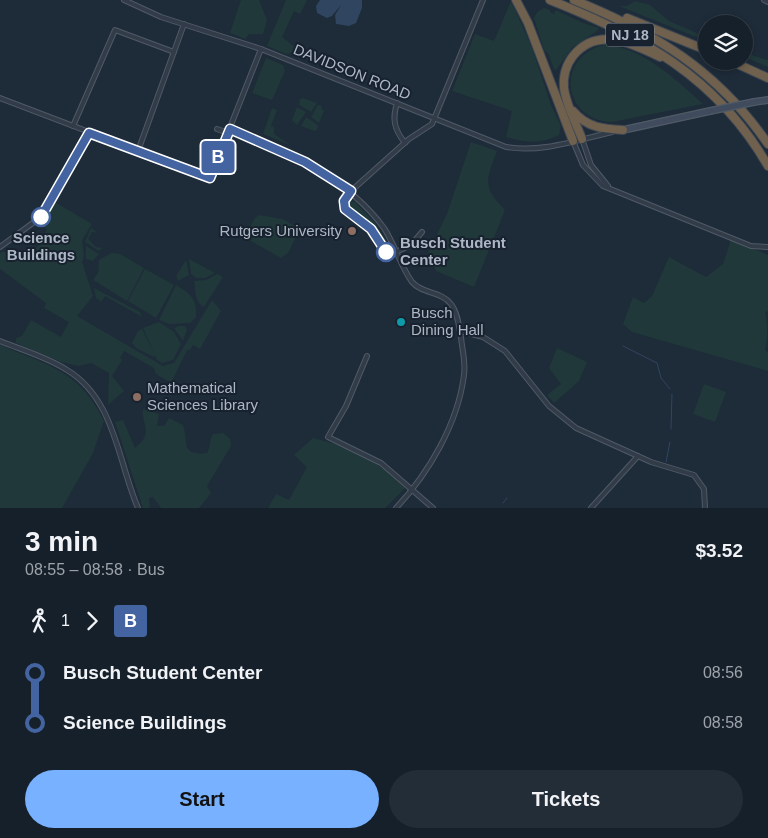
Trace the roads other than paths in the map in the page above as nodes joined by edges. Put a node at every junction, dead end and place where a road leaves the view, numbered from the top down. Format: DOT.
graph roads {
  1 [pos="124,0"];
  2 [pos="483,0"];
  3 [pos="516,0"];
  4 [pos="550,0"];
  5 [pos="574,0"];
  6 [pos="580,0"];
  7 [pos="764,0"];
  8 [pos="768,2"];
  9 [pos="184,24"];
  10 [pos="698,47"];
  11 [pos="261,49"];
  12 [pos="174,52"];
  13 [pos="751,70"];
  14 [pos="768,78"];
  15 [pos="701,84"];
  16 [pos="0,98"];
  17 [pos="767,99"];
  18 [pos="397,103"];
  19 [pos="569,106"];
  20 [pos="434,118"];
  21 [pos="72,126"];
  22 [pos="218,130"];
  23 [pos="623,130"];
  24 [pos="229,131"];
  25 [pos="582,139"];
  26 [pos="573,141"];
  27 [pos="406,143"];
  28 [pos="768,144"];
  29 [pos="138,150"];
  30 [pos="768,166"];
  31 [pos="610,188"];
  32 [pos="351,191"];
  33 [pos="41,217"];
  34 [pos="422,232"];
  35 [pos="0,247"];
  36 [pos="768,247"];
  37 [pos="398,251"];
  38 [pos="460,331"];
  39 [pos="0,341"];
  40 [pos="367,356"];
  41 [pos="638,456"];
  42 [pos="414,489"];
  43 [pos="138,508"];
  44 [pos="396,508"];
  45 [pos="433,508"];
  46 [pos="591,508"];
  47 [pos="705,508"];
  1 -- 9 [label="street, DAVIDSON ROAD"];
  2 -- 20 [label="street"];
  3 -- 26 [label="highway"];
  4 -- 15 [label="highway, NJ 18"];
  5 -- 28 [label="highway, NJ 18"];
  6 -- 10 [label="highway"];
  7 -- 8 [label="street"];
  9 -- 11 [label="street, DAVIDSON ROAD"];
  9 -- 12 [label="street"];
  11 -- 18 [label="street, DAVIDSON ROAD"];
  11 -- 24 [label="street"];
  12 -- 21 [label="street"];
  12 -- 29 [label="street"];
  13 -- 14 [label="highway"];
  15 -- 19 [label="highway"];
  15 -- 30 [label="highway, NJ 18"];
  16 -- 21 [label="street"];
  17 -- 23 [label="main road, DAVIDSON ROAD, bridge"];
  18 -- 20 [label="street, DAVIDSON ROAD"];
  18 -- 27 [label="street"];
  19 -- 23 [label="highway"];
  19 -- 25 [label="highway"];
  20 -- 26 [label="street, DAVIDSON ROAD"];
  20 -- 27 [label="street"];
  21 -- 29 [label="street"];
  22 -- 24 [label="street"];
  23 -- 25 [label="street, DAVIDSON ROAD"];
  24 -- 29 [label="street"];
  24 -- 32 [label="street"];
  25 -- 26 [label="street, DAVIDSON ROAD"];
  25 -- 31 [label="street"];
  26 -- 31 [label="street"];
  27 -- 32 [label="street"];
  31 -- 36 [label="street"];
  32 -- 37 [label="street"];
  33 -- 35 [label="street"];
  34 -- 37 [label="street"];
  37 -- 38 [label="street"];
  38 -- 41 [label="street"];
  38 -- 42 [label="street"];
  39 -- 43 [label="street"];
  40 -- 42 [label="street"];
  41 -- 46 [label="street"];
  41 -- 47 [label="street"];
  42 -- 44 [label="street"];
  42 -- 45 [label="street"];
}
